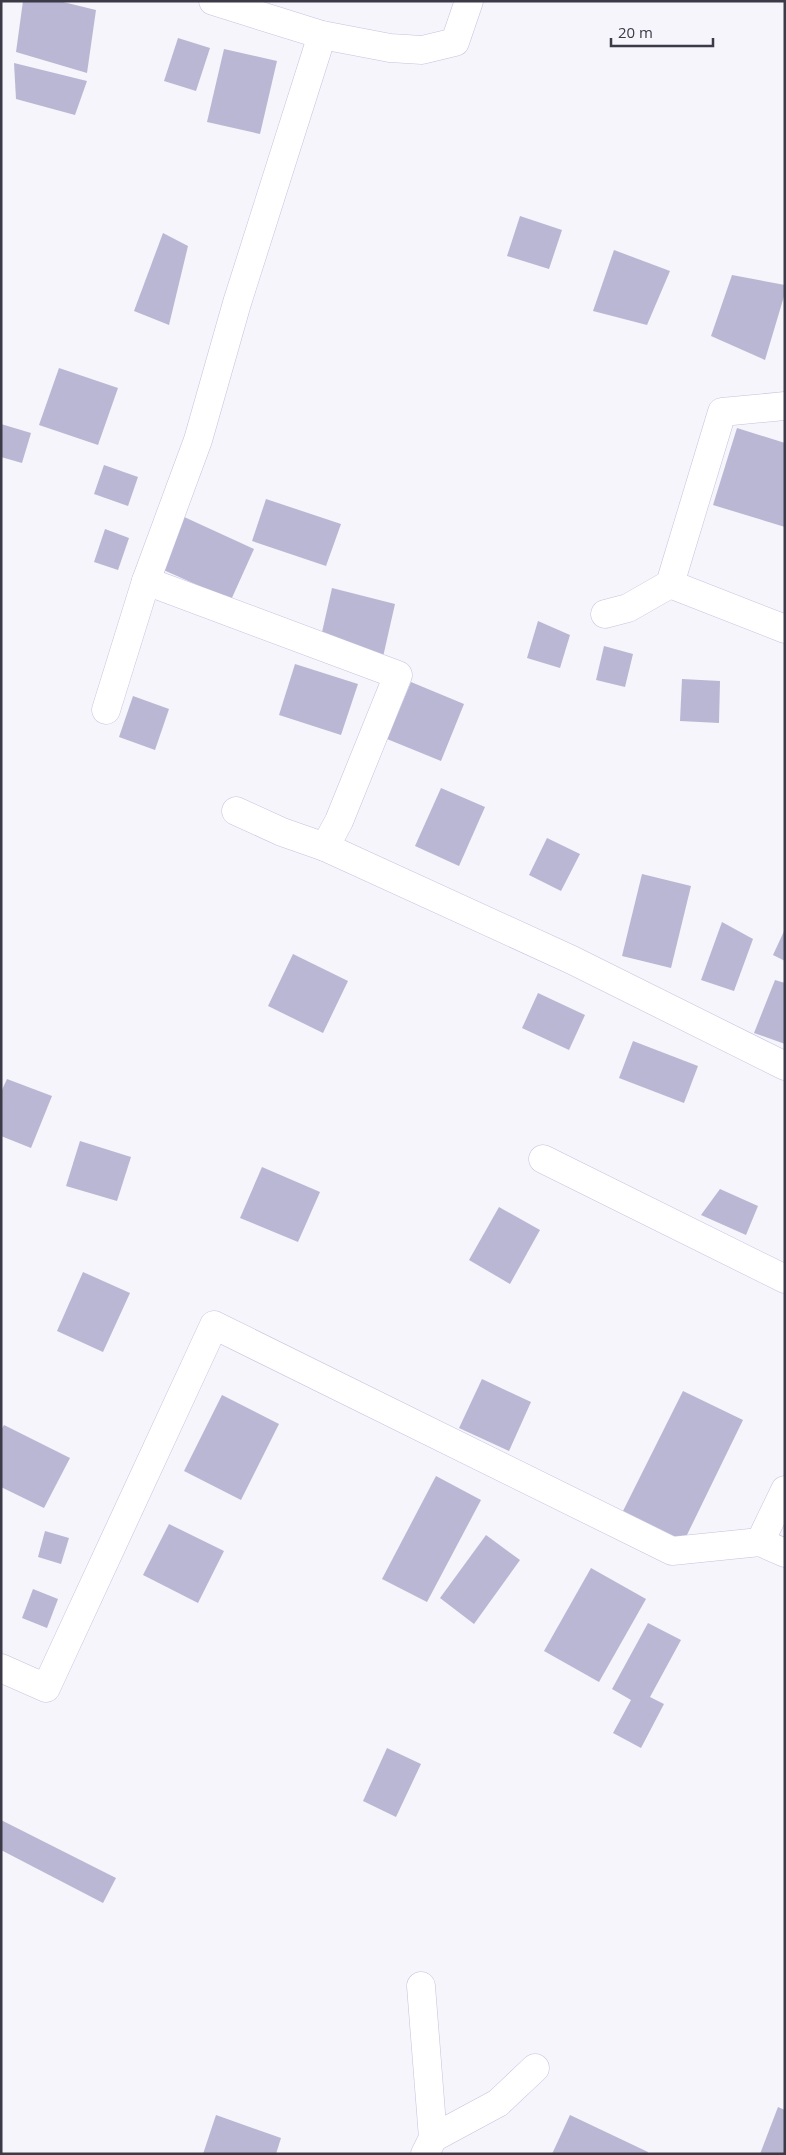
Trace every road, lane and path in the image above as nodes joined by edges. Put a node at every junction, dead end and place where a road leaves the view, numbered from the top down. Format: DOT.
graph roads {
  1 [pos="212,1"];
  2 [pos="469,1"];
  3 [pos="322,35"];
  4 [pos="785,406"];
  5 [pos="146,581"];
  6 [pos="670,584"];
  7 [pos="605,614"];
  8 [pos="785,629"];
  9 [pos="106,710"];
  10 [pos="236,811"];
  11 [pos="325,847"];
  12 [pos="785,1066"];
  13 [pos="543,1159"];
  14 [pos="785,1280"];
  15 [pos="785,1490"];
  16 [pos="760,1542"];
  17 [pos="785,1553"];
  18 [pos="1,1668"];
  19 [pos="421,1986"];
  20 [pos="535,2068"];
  21 [pos="429,2146"];
  1 -- 3 [label="street"];
  2 -- 3 [label="street"];
  3 -- 5 [label="street"];
  4 -- 6 [label="street"];
  5 -- 9 [label="street"];
  5 -- 11 [label="street"];
  6 -- 7 [label="street"];
  6 -- 8 [label="street"];
  10 -- 11 [label="street"];
  11 -- 12 [label="street"];
  13 -- 14 [label="street"];
  15 -- 16 [label="street"];
  16 -- 17 [label="street"];
  16 -- 18 [label="street"];
  19 -- 21 [label="street"];
  20 -- 21 [label="street"];
}
